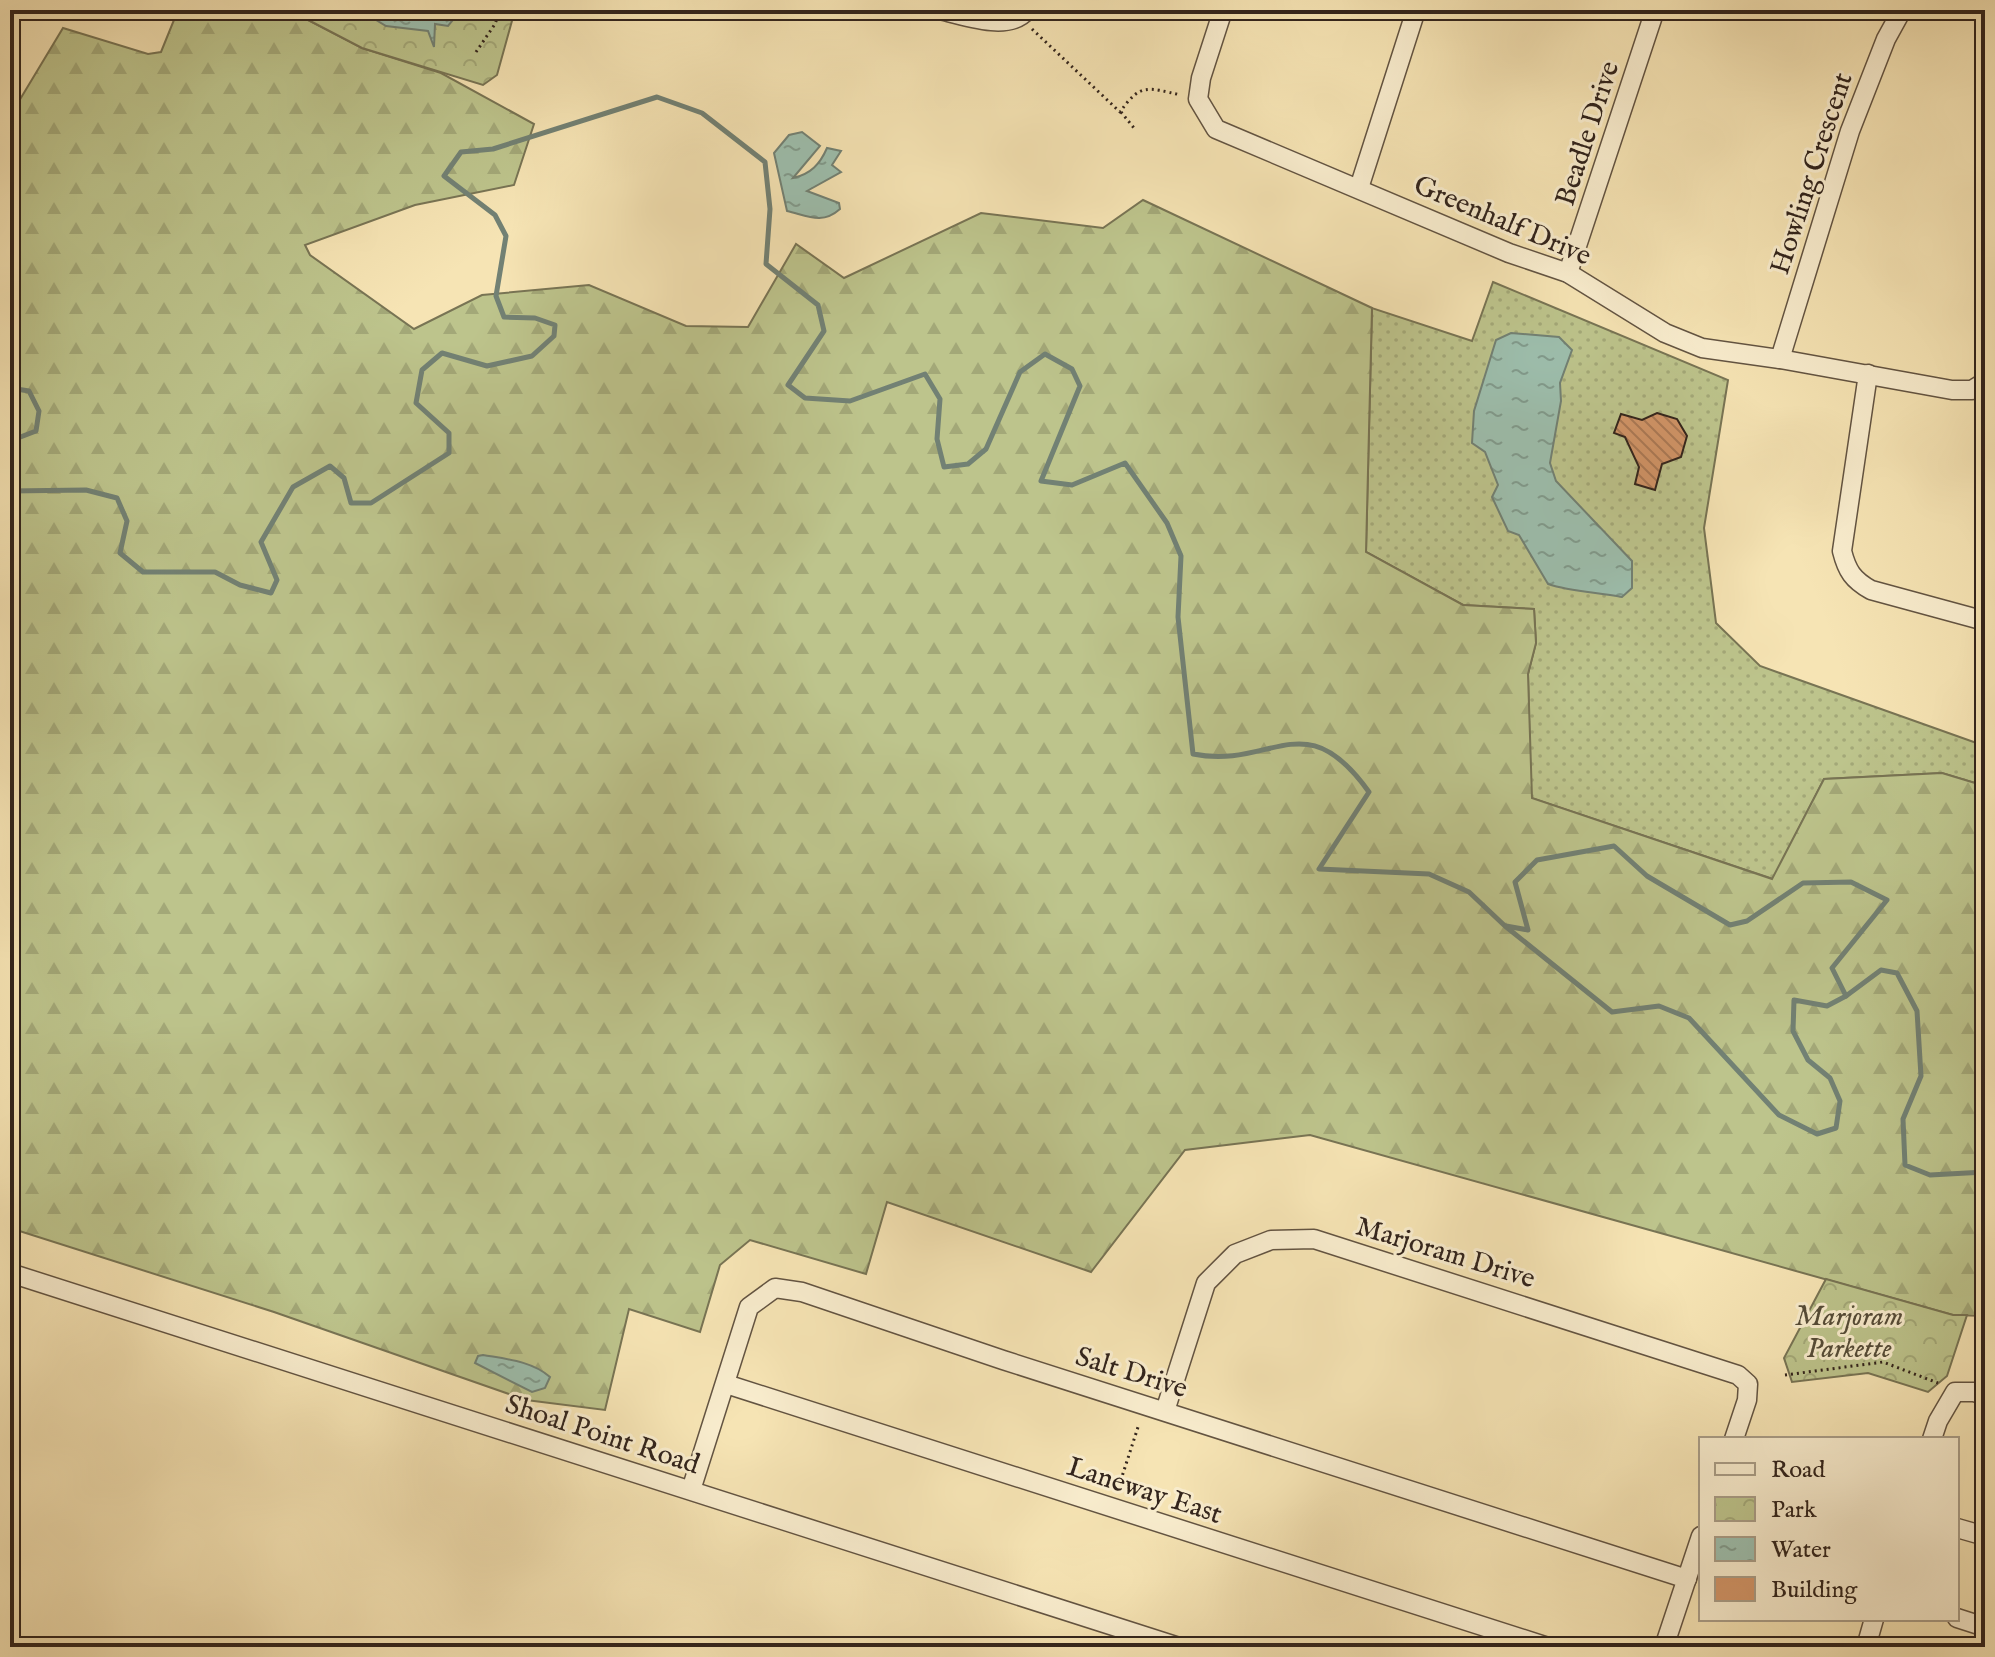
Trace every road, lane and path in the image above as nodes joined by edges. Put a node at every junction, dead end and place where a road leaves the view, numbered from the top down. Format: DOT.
graph roads {
  1 [pos="500,10"];
  2 [pos="939,10"];
  3 [pos="1223,10"];
  4 [pos="1416,10"];
  5 [pos="1655,10"];
  6 [pos="1902,10"];
  7 [pos="1023,14"];
  8 [pos="476,52"];
  9 [pos="1198,99"];
  10 [pos="1120,112"];
  11 [pos="1134,128"];
  12 [pos="1359,188"];
  13 [pos="1568,273"];
  14 [pos="1780,359"];
  15 [pos="1868,374"];
  16 [pos="1985,382"];
  17 [pos="1985,621"];
  18 [pos="10,1273"];
  19 [pos="1785,1375"];
  20 [pos="726,1384"];
  21 [pos="1955,1392"];
  22 [pos="1985,1395"];
  23 [pos="1165,1411"];
  24 [pos="1142,1416"];
  25 [pos="1735,1437"];
  26 [pos="1933,1437"];
  27 [pos="691,1490"];
  28 [pos="1112,1508"];
  29 [pos="1959,1529"];
  30 [pos="1985,1536"];
  31 [pos="1699,1542"];
  32 [pos="1687,1579"];
  33 [pos="1959,1619"];
  34 [pos="1873,1621"];
  35 [pos="1985,1627"];
  36 [pos="1179,1647"];
  37 [pos="1548,1647"];
  38 [pos="1664,1647"];
  39 [pos="1866,1647"];
  1 -- 8 [label="path"];
  2 -- 7 [label="street"];
  3 -- 9 [label="street"];
  4 -- 12 [label="street"];
  5 -- 13 [label="street, Beadle Drive"];
  6 -- 14 [label="street, Howling Crescent"];
  7 -- 10 [label="path"];
  9 -- 10 [label="path"];
  9 -- 12 [label="street, Greenhalf Drive"];
  10 -- 11 [label="path"];
  12 -- 13 [label="street, Greenhalf Drive"];
  13 -- 14 [label="street, Greenhalf Drive"];
  14 -- 15 [label="street, Greenhalf Drive"];
  15 -- 16 [label="street, Greenhalf Drive"];
  15 -- 17 [label="street"];
  18 -- 27 [label="street, Shoal Point Road"];
  19 -- 21 [label="path"];
  20 -- 23 [label="street, Salt Drive"];
  20 -- 27 [label="street, Salt Drive"];
  20 -- 28 [label="street, Laneway East"];
  21 -- 22 [label="street"];
  21 -- 26 [label="street"];
  23 -- 25 [label="street, Marjoram Drive"];
  23 -- 32 [label="street, Salt Drive"];
  24 -- 28 [label="path"];
  27 -- 36 [label="street, Shoal Point Road"];
  28 -- 37 [label="street, Laneway East"];
  29 -- 30 [label="street"];
  31 -- 32 [label="street"];
  32 -- 38 [label="street"];
  33 -- 35 [label="street"];
  34 -- 39 [label="street"];
}
